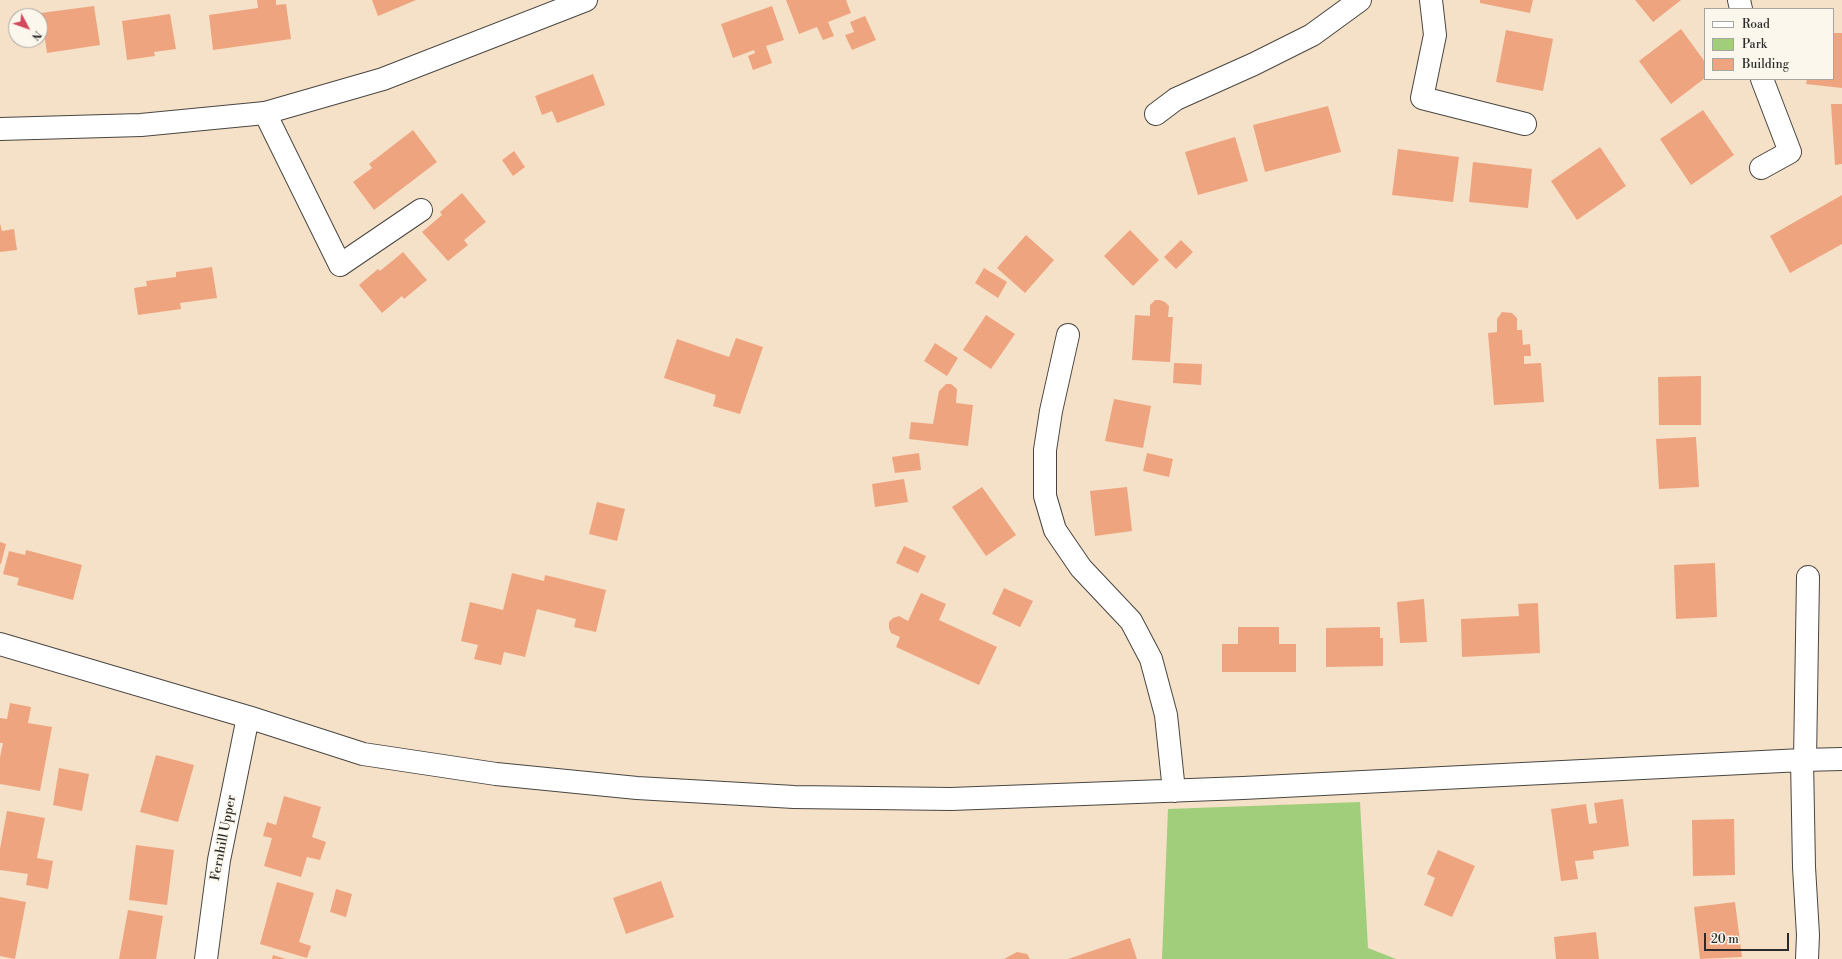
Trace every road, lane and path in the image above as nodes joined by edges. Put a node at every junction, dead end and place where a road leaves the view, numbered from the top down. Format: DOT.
graph roads {
  1 [pos="586,0"];
  2 [pos="1360,0"];
  3 [pos="1431,0"];
  4 [pos="1762,80"];
  5 [pos="265,113"];
  6 [pos="1156,114"];
  7 [pos="1525,124"];
  8 [pos="0,129"];
  9 [pos="1761,168"];
  10 [pos="421,210"];
  11 [pos="1068,335"];
  12 [pos="1808,577"];
  13 [pos="0,644"];
  14 [pos="248,717"];
  15 [pos="1842,759"];
  16 [pos="1804,760"];
  17 [pos="1174,791"];
  18 [pos="206,959"];
  19 [pos="1807,959"];
  1 -- 5 [label="street"];
  2 -- 6 [label="street"];
  3 -- 7 [label="street"];
  4 -- 9 [label="street"];
  5 -- 8 [label="street"];
  5 -- 10 [label="street"];
  11 -- 17 [label="street"];
  12 -- 16 [label="street"];
  13 -- 14 [label="street"];
  14 -- 17 [label="street"];
  14 -- 18 [label="street, Fernhill Upper"];
  15 -- 16 [label="street"];
  16 -- 17 [label="street"];
  16 -- 19 [label="street"];
}
